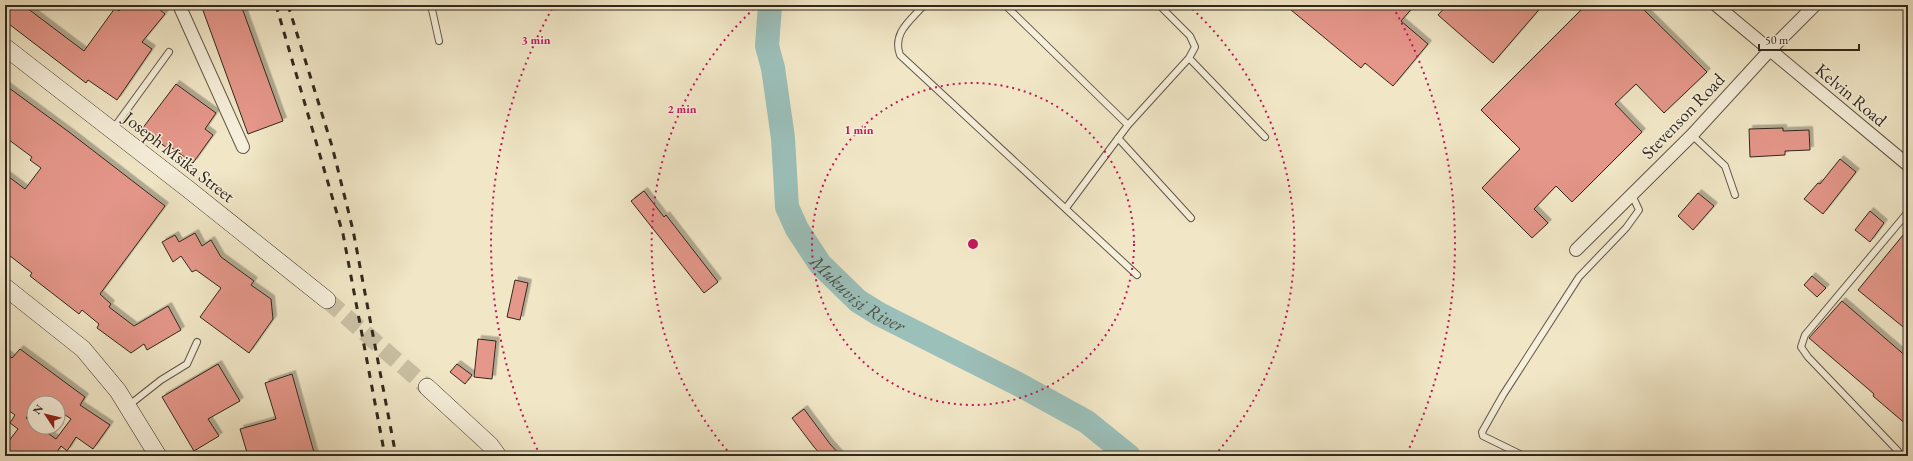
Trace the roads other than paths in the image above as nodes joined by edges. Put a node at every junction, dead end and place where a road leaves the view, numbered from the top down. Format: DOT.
graph roads {
  1 [pos="180,5"];
  2 [pos="430,5"];
  3 [pos="924,5"];
  4 [pos="1005,5"];
  5 [pos="1159,5"];
  6 [pos="1716,5"];
  7 [pos="1815,5"];
  8 [pos="439,41"];
  9 [pos="5,47"];
  10 [pos="1770,50"];
  11 [pos="169,52"];
  12 [pos="1190,58"];
  13 [pos="1128,125"];
  14 [pos="112,130"];
  15 [pos="1692,135"];
  16 [pos="1264,137"];
  17 [pos="1118,138"];
  18 [pos="243,147"];
  19 [pos="1908,165"];
  20 [pos="1632,195"];
  21 [pos="1735,195"];
  22 [pos="1066,208"];
  23 [pos="1908,212"];
  24 [pos="1191,218"];
  25 [pos="1576,250"];
  26 [pos="1137,275"];
  27 [pos="5,287"];
  28 [pos="327,300"];
  29 [pos="197,342"];
  30 [pos="427,387"];
  31 [pos="127,407"];
  32 [pos="1898,451"];
  33 [pos="158,456"];
  34 [pos="498,456"];
  35 [pos="1524,456"];
  1 -- 18 [label="street"];
  2 -- 8 [label="lane"];
  3 -- 22 [label="lane"];
  4 -- 13 [label="lane"];
  5 -- 12 [label="lane"];
  6 -- 10 [label="street, Kelvin Road"];
  7 -- 10 [label="street, Stevenson Road"];
  9 -- 14 [label="street, Joseph Msika Street"];
  10 -- 15 [label="street, Stevenson Road"];
  10 -- 19 [label="street, Kelvin Road"];
  11 -- 14 [label="lane"];
  12 -- 13 [label="lane"];
  12 -- 16 [label="lane"];
  13 -- 17 [label="lane"];
  14 -- 28 [label="street, Joseph Msika Street"];
  15 -- 20 [label="street, Stevenson Road"];
  15 -- 21 [label="lane"];
  17 -- 22 [label="lane"];
  17 -- 24 [label="lane"];
  20 -- 25 [label="street, Stevenson Road"];
  20 -- 35 [label="lane"];
  22 -- 26 [label="lane"];
  23 -- 32 [label="lane"];
  27 -- 31 [label="street"];
  29 -- 31 [label="lane"];
  30 -- 34 [label="street"];
  31 -- 33 [label="street"];
}
